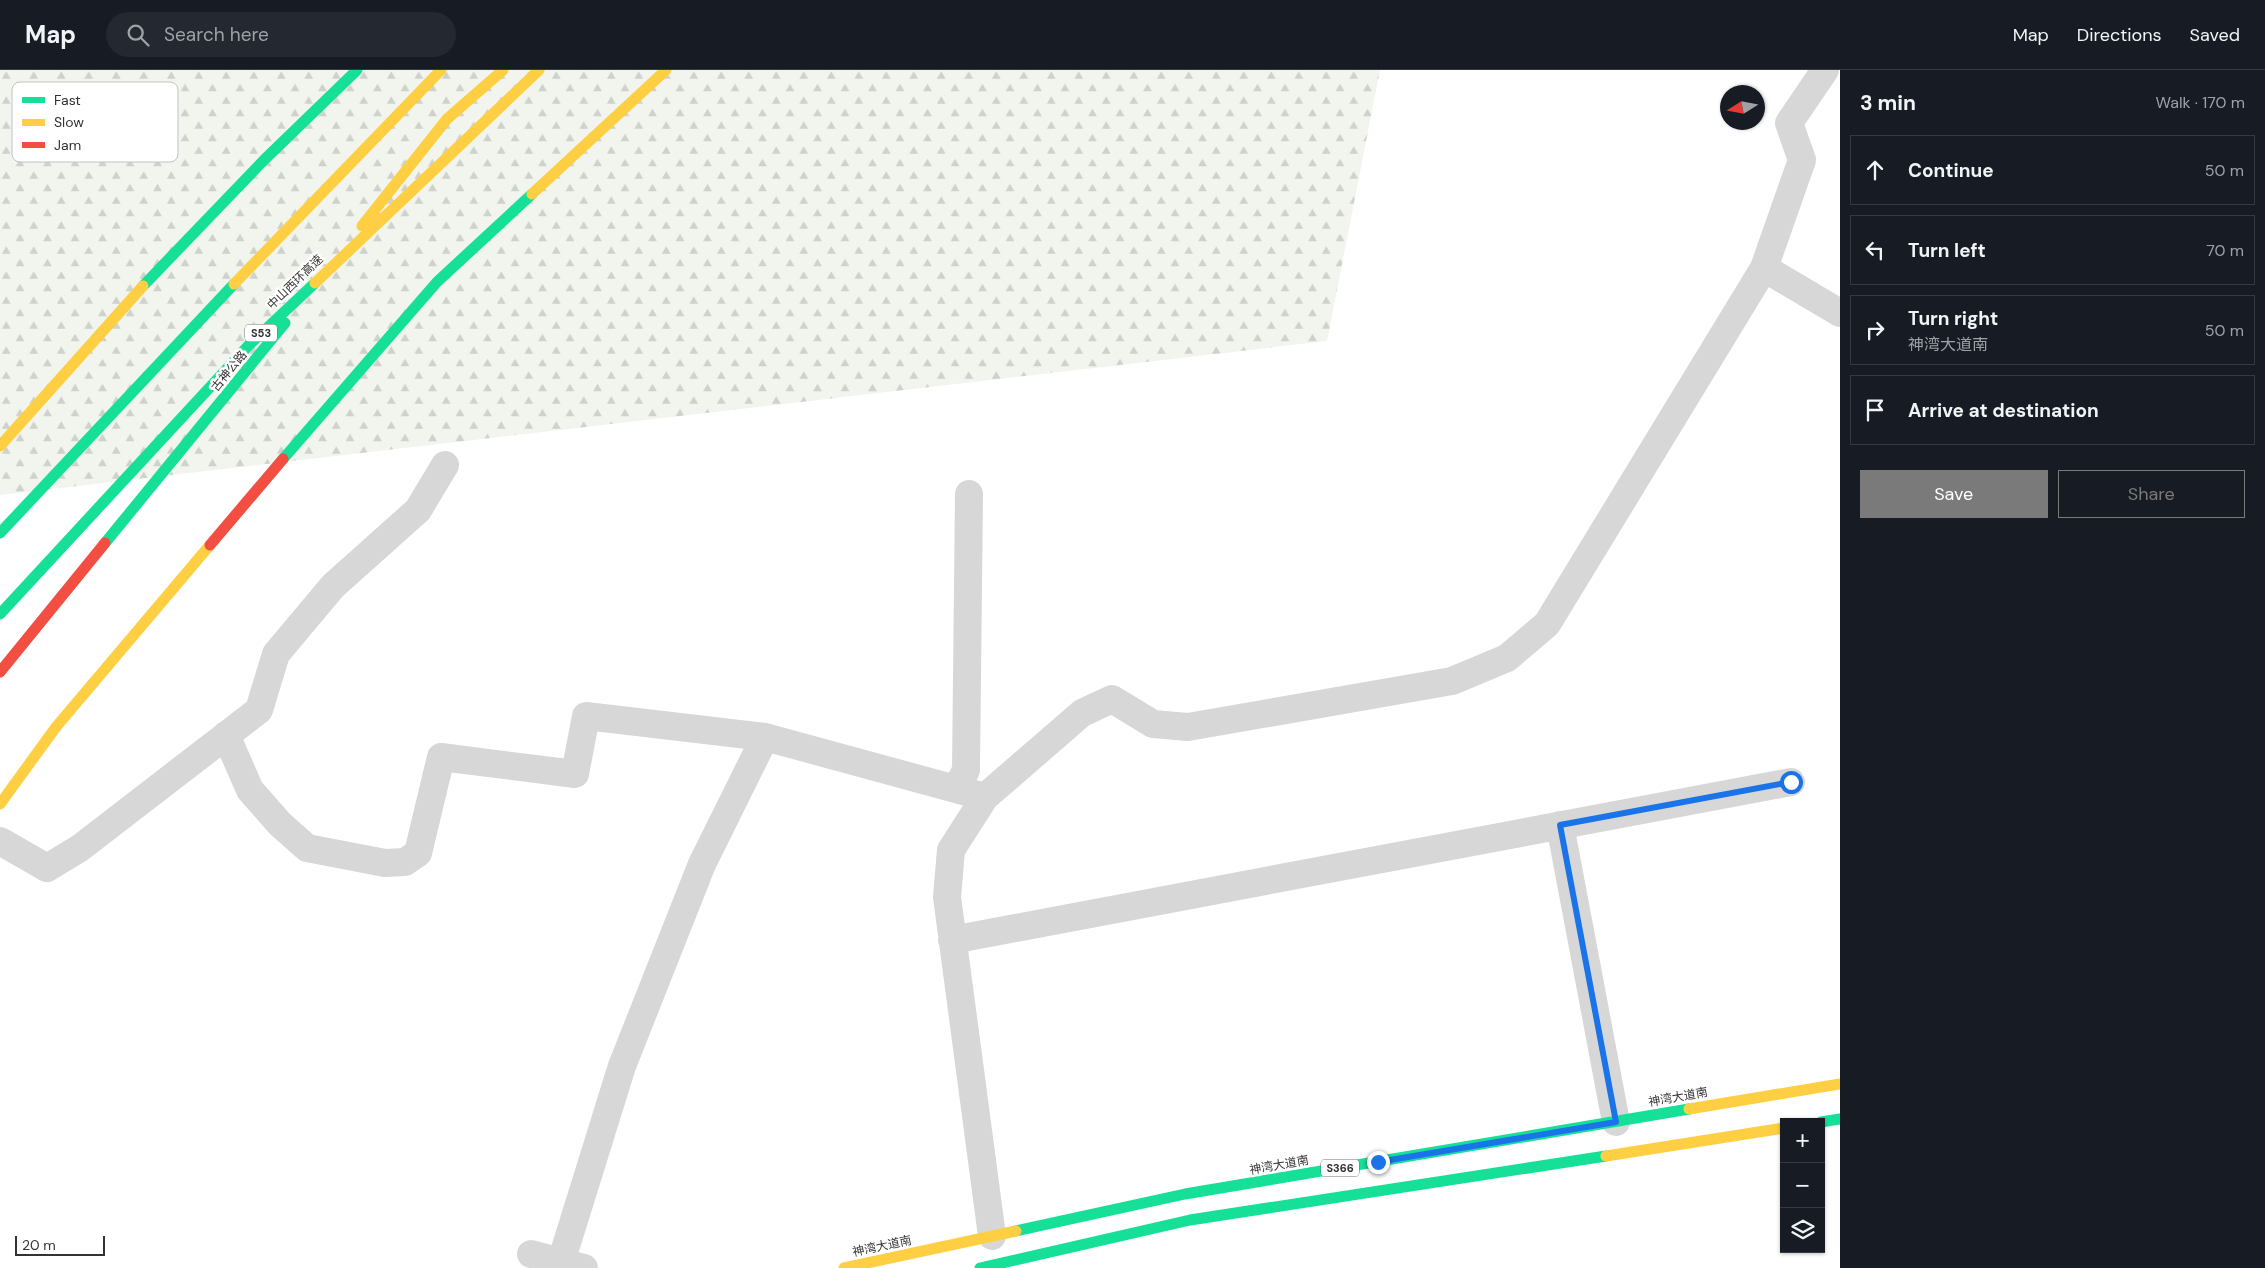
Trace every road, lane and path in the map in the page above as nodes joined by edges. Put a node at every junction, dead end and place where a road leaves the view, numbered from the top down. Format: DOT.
graph roads {
  1 [pos="357,70"];
  2 [pos="441,70"];
  3 [pos="504,70"];
  4 [pos="539,70"];
  5 [pos="666,70"];
  6 [pos="1825,70"];
  7 [pos="1764,268"];
  8 [pos="1840,313"];
  9 [pos="0,446"];
  10 [pos="445,466"];
  11 [pos="969,494"];
  12 [pos="0,533"];
  13 [pos="0,614"];
  14 [pos="0,672"];
  15 [pos="226,735"];
  16 [pos="765,737"];
  17 [pos="1791,782"];
  18 [pos="957,788"];
  19 [pos="985,796"];
  20 [pos="0,804"];
  21 [pos="1560,825"];
  22 [pos="0,841"];
  23 [pos="952,940"];
  24 [pos="1840,1084"];
  25 [pos="1840,1119"];
  26 [pos="1825,1121"];
  27 [pos="1616,1122"];
  28 [pos="1780,1129"];
  29 [pos="992,1236"];
  30 [pos="530,1254"];
  31 [pos="573,1265"];
  32 [pos="844,1268"];
  33 [pos="980,1268"];
  1 -- 9 [label="main road"];
  2 -- 12 [label="main road"];
  3 -- 14 [label="main road, 古神公路"];
  4 -- 13 [label="main road, 中山西环高速 / S53, bridge"];
  5 -- 20 [label="main road"];
  6 -- 7 [label="street"];
  7 -- 8 [label="street"];
  7 -- 19 [label="street"];
  10 -- 15 [label="street"];
  11 -- 18 [label="street"];
  15 -- 16 [label="street"];
  15 -- 22 [label="street"];
  16 -- 18 [label="street"];
  16 -- 31 [label="street"];
  17 -- 21 [label="street"];
  18 -- 19 [label="street"];
  19 -- 23 [label="street"];
  21 -- 23 [label="street"];
  21 -- 27 [label="street"];
  23 -- 29 [label="street"];
  24 -- 27 [label="main road, 神湾大道南 / S366"];
  25 -- 26 [label="main road"];
  27 -- 29 [label="main road, 神湾大道南 / S366"];
  28 -- 33 [label="main road, S366"];
  29 -- 32 [label="main road, 神湾大道南 / S366"];
  30 -- 31 [label="street"];
}
